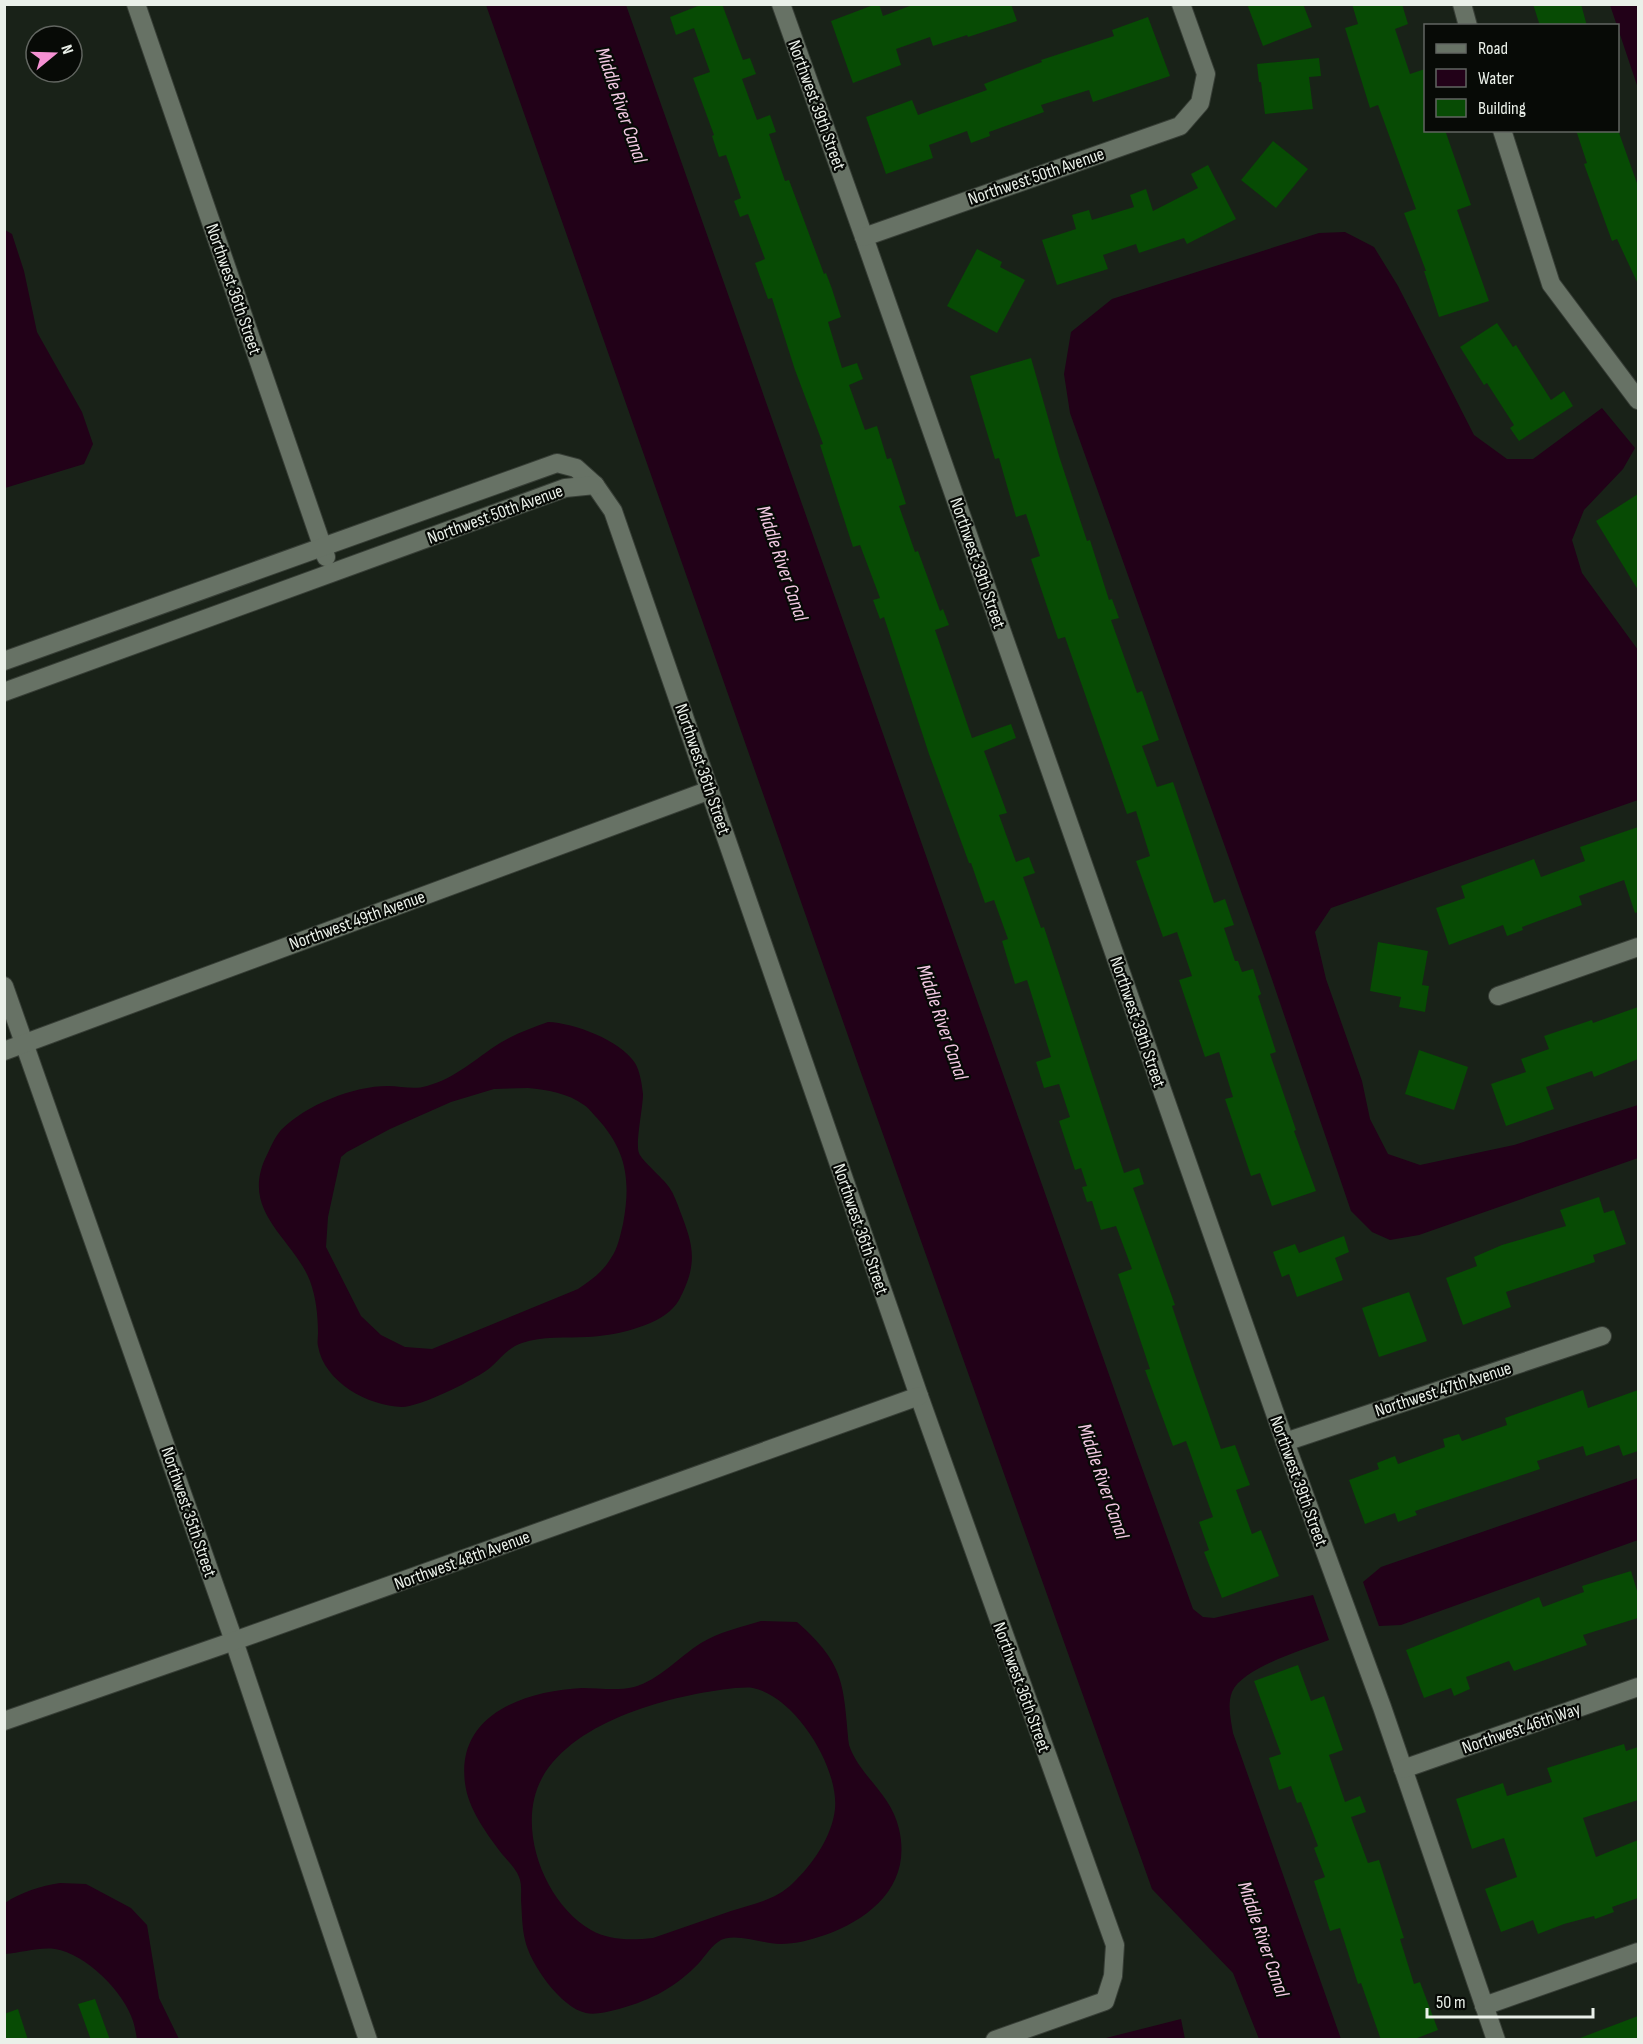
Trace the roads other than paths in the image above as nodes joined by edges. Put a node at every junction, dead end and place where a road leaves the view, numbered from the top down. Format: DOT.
graph roads {
  1 [pos="136,4"];
  2 [pos="781,4"];
  3 [pos="1181,4"];
  4 [pos="1462,4"];
  5 [pos="1467,24"];
  6 [pos="1503,132"];
  7 [pos="864,237"];
  8 [pos="1638,400"];
  9 [pos="595,484"];
  10 [pos="323,547"];
  11 [pos="331,573"];
  12 [pos="4,661"];
  13 [pos="4,692"];
  14 [pos="710,790"];
  15 [pos="1638,947"];
  16 [pos="4,986"];
  17 [pos="1498,996"];
  18 [pos="25,1043"];
  19 [pos="4,1051"];
  20 [pos="1602,1336"];
  21 [pos="918,1396"];
  22 [pos="1285,1442"];
  23 [pos="234,1641"];
  24 [pos="1638,1686"];
  25 [pos="4,1721"];
  26 [pos="1403,1770"];
  27 [pos="1638,1952"];
  28 [pos="1484,2006"];
  29 [pos="368,2040"];
  30 [pos="995,2040"];
  31 [pos="1496,2040"];
  1 -- 10 [label="street, Northwest 36th Street"];
  2 -- 7 [label="street, Northwest 39th Street"];
  3 -- 7 [label="street, Northwest 50th Avenue"];
  4 -- 5 [label="street"];
  6 -- 8 [label="street"];
  7 -- 22 [label="street, Northwest 39th Street"];
  9 -- 10 [label="street, Northwest 50th Avenue"];
  9 -- 11 [label="street, Northwest 50th Avenue"];
  9 -- 14 [label="street, Northwest 36th Street"];
  10 -- 11 [label="street, Northwest 36th Street"];
  10 -- 12 [label="street, Northwest 50th Avenue"];
  11 -- 13 [label="street, Northwest 50th Avenue"];
  14 -- 18 [label="street, Northwest 49th Avenue"];
  14 -- 21 [label="street, Northwest 36th Street"];
  15 -- 17 [label="street"];
  16 -- 18 [label="street, Northwest 35th Street"];
  18 -- 19 [label="street, Northwest 49th Avenue"];
  18 -- 23 [label="street, Northwest 35th Street"];
  20 -- 22 [label="street, Northwest 47th Avenue"];
  21 -- 23 [label="street, Northwest 48th Avenue"];
  21 -- 30 [label="street, Northwest 36th Street"];
  22 -- 26 [label="street, Northwest 39th Street"];
  23 -- 25 [label="street, Northwest 48th Avenue"];
  23 -- 29 [label="street, Northwest 35th Street"];
  24 -- 26 [label="street, Northwest 46th Way"];
  26 -- 28 [label="street, Northwest 39th Street"];
  27 -- 28 [label="street"];
  28 -- 31 [label="street, Northwest 39th Street"];
}
